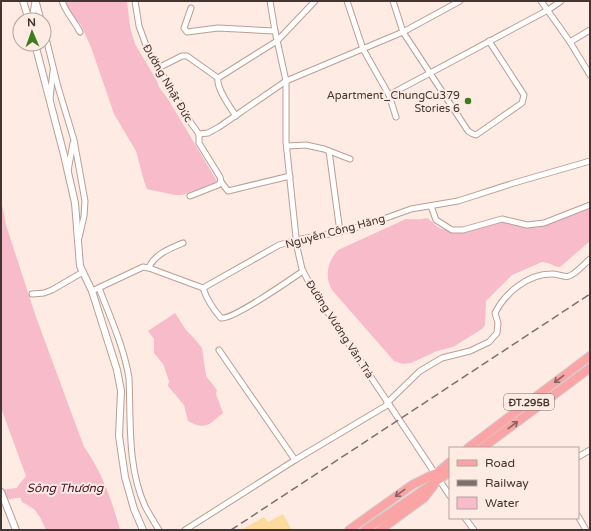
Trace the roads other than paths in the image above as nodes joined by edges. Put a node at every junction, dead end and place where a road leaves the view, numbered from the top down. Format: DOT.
graph roads {
  1 [pos="23,1"];
  2 [pos="35,1"];
  3 [pos="62,1"];
  4 [pos="135,1"];
  5 [pos="270,1"];
  6 [pos="315,1"];
  7 [pos="347,1"];
  8 [pos="393,1"];
  9 [pos="460,1"];
  10 [pos="540,1"];
  11 [pos="558,2"];
  12 [pos="191,8"];
  13 [pos="548,10"];
  14 [pos="27,12"];
  15 [pos="32,12"];
  16 [pos="38,12"];
  17 [pos="275,31"];
  18 [pos="80,32"];
  19 [pos="403,32"];
  20 [pos="589,32"];
  21 [pos="277,41"];
  22 [pos="489,41"];
  23 [pos="570,42"];
  24 [pos="363,48"];
  25 [pos="37,52"];
  26 [pos="50,52"];
  27 [pos="54,67"];
  28 [pos="158,68"];
  29 [pos="430,73"];
  30 [pos="590,75"];
  31 [pos="218,78"];
  32 [pos="286,81"];
  33 [pos="389,95"];
  34 [pos="50,100"];
  35 [pos="236,116"];
  36 [pos="396,117"];
  37 [pos="199,134"];
  38 [pos="74,140"];
  39 [pos="287,146"];
  40 [pos="329,151"];
  41 [pos="350,159"];
  42 [pos="590,161"];
  43 [pos="68,172"];
  44 [pos="290,176"];
  45 [pos="221,182"];
  46 [pos="190,196"];
  47 [pos="590,205"];
  48 [pos="431,206"];
  49 [pos="340,232"];
  50 [pos="79,238"];
  51 [pos="296,240"];
  52 [pos="183,243"];
  53 [pos="590,259"];
  54 [pos="149,268"];
  55 [pos="303,271"];
  56 [pos="83,272"];
  57 [pos="99,288"];
  58 [pos="203,288"];
  59 [pos="92,291"];
  60 [pos="32,294"];
  61 [pos="219,350"];
  62 [pos="590,356"];
  63 [pos="590,368"];
  64 [pos="388,404"];
  65 [pos="469,447"];
  66 [pos="483,447"];
  67 [pos="590,450"];
  68 [pos="579,456"];
  69 [pos="295,460"];
  70 [pos="449,463"];
  71 [pos="449,472"];
  72 [pos="436,477"];
  73 [pos="1,492"];
  74 [pos="449,495"];
  75 [pos="579,518"];
  76 [pos="468,519"];
  77 [pos="16,530"];
  78 [pos="143,530"];
  79 [pos="159,530"];
  80 [pos="186,530"];
  81 [pos="349,530"];
  82 [pos="365,530"];
  83 [pos="380,530"];
  84 [pos="474,530"];
  85 [pos="586,530"];
  1 -- 14 [label="street"];
  2 -- 15 [label="street"];
  2 -- 16 [label="street"];
  3 -- 18 [label="street"];
  4 -- 28 [label="street, Đường Nhật Đức"];
  5 -- 17 [label="street, Đường Vương Văn Trà"];
  6 -- 21 [label="street"];
  7 -- 24 [label="street"];
  8 -- 19 [label="street"];
  9 -- 19 [label="street, Đường Nhật Đức"];
  10 -- 13 [label="street"];
  11 -- 13 [label="street"];
  12 -- 17 [label="street"];
  13 -- 22 [label="street"];
  13 -- 23 [label="street"];
  17 -- 21 [label="street, Đường Vương Văn Trà"];
  19 -- 24 [label="street, Đường Nhật Đức"];
  19 -- 29 [label="street"];
  20 -- 23 [label="street"];
  21 -- 31 [label="street"];
  21 -- 32 [label="street, Đường Vương Văn Trà"];
  22 -- 29 [label="street"];
  22 -- 29 [label="street"];
  23 -- 30 [label="street"];
  24 -- 32 [label="street, Đường Nhật Đức"];
  24 -- 33 [label="street"];
  25 -- 34 [label="street"];
  26 -- 27 [label="street"];
  27 -- 34 [label="street"];
  27 -- 38 [label="street"];
  28 -- 31 [label="street"];
  28 -- 37 [label="street, Đường Nhật Đức"];
  29 -- 33 [label="street"];
  31 -- 35 [label="street"];
  32 -- 35 [label="street, Đường Nhật Đức"];
  32 -- 39 [label="street, Đường Vương Văn Trà"];
  33 -- 36 [label="street"];
  34 -- 43 [label="street"];
  35 -- 37 [label="street, Đường Nhật Đức"];
  37 -- 45 [label="street"];
  38 -- 43 [label="street"];
  38 -- 50 [label="street"];
  39 -- 40 [label="street"];
  39 -- 44 [label="street, Đường Vương Văn Trà"];
  40 -- 41 [label="street"];
  40 -- 49 [label="street"];
  42 -- 48 [label="street, Nguyễn Công Hãng"];
  43 -- 50 [label="street"];
  44 -- 45 [label="street"];
  44 -- 51 [label="street, Đường Vương Văn Trà"];
  45 -- 46 [label="street"];
  47 -- 48 [label="street"];
  48 -- 49 [label="street, Nguyễn Công Hãng"];
  49 -- 51 [label="street, Nguyễn Công Hãng"];
  50 -- 56 [label="street"];
  51 -- 55 [label="street, Đường Vương Văn Trà"];
  51 -- 58 [label="street, Nguyễn Công Hãng"];
  52 -- 54 [label="street"];
  53 -- 64 [label="street"];
  54 -- 57 [label="street"];
  54 -- 58 [label="street"];
  55 -- 58 [label="street"];
  55 -- 64 [label="street, Đường Vương Văn Trà"];
  56 -- 59 [label="street"];
  56 -- 60 [label="street"];
  57 -- 59 [label="street"];
  57 -- 79 [label="street"];
  59 -- 78 [label="street"];
  61 -- 69 [label="street"];
  62 -- 65 [label="main road, ĐT.295B, one-way"];
  66 -- 63 [label="main road, ĐT.295B, one-way"];
  64 -- 69 [label="street"];
  64 -- 72 [label="street, Đường Vương Văn Trà"];
  67 -- 68 [label="street"];
  69 -- 80 [label="street"];
  70 -- 72 [label="main road"];
  71 -- 72 [label="main road"];
  72 -- 74 [label="street, Đường Vương Văn Trà"];
  72 -- 81 [label="main road, one-way"];
  72 -- 82 [label="main road"];
  72 -- 83 [label="main road"];
  73 -- 77 [label="street"];
  75 -- 85 [label="street"];
  76 -- 84 [label="street"];
}
